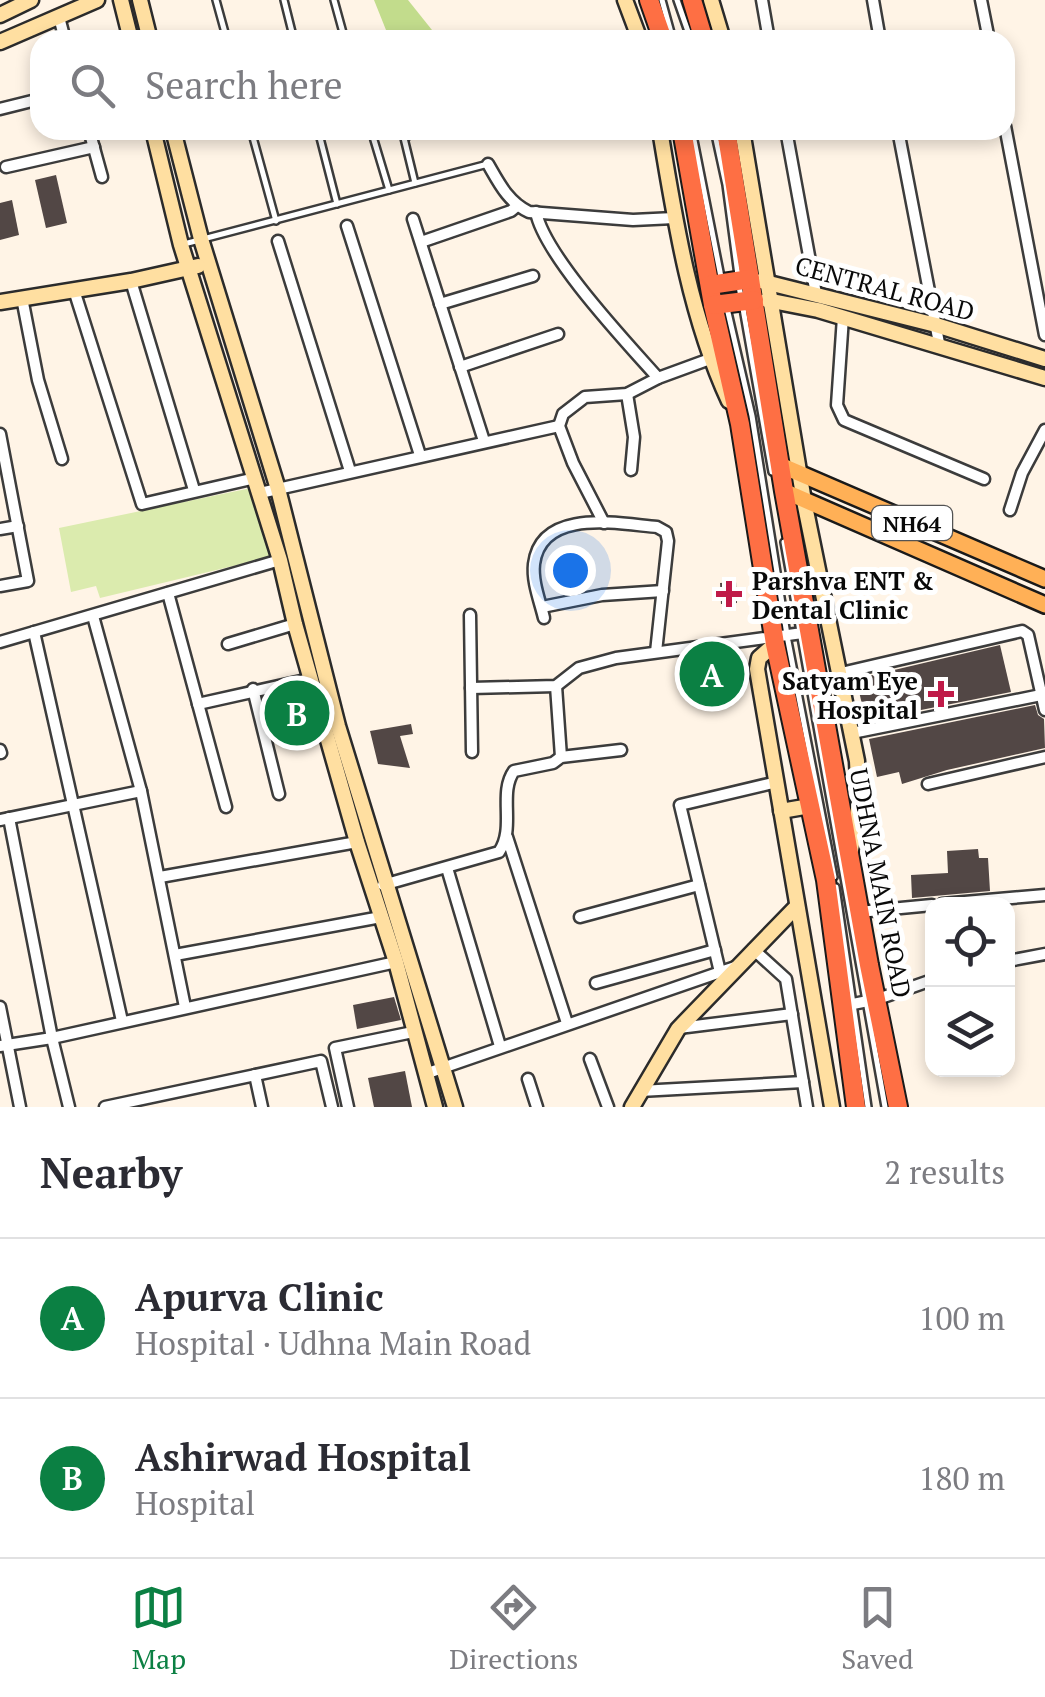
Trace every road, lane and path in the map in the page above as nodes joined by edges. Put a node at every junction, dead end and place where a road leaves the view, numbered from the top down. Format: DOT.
graph roads {
  1 [pos="31,0"];
  2 [pos="96,0"];
  3 [pos="120,0"];
  4 [pos="140,0"];
  5 [pos="216,0"];
  6 [pos="284,0"];
  7 [pos="334,0"];
  8 [pos="625,0"];
  9 [pos="649,0"];
  10 [pos="662,0"];
  11 [pos="677,0"];
  12 [pos="692,0"];
  13 [pos="711,0"];
  14 [pos="762,0"];
  15 [pos="872,0"];
  16 [pos="981,0"];
  17 [pos="0,15"];
  18 [pos="59,17"];
  19 [pos="62,30"];
  20 [pos="128,30"];
  21 [pos="148,30"];
  22 [pos="224,30"];
  23 [pos="292,30"];
  24 [pos="342,30"];
  25 [pos="636,30"];
  26 [pos="660,30"];
  27 [pos="670,30"];
  28 [pos="688,30"];
  29 [pos="701,30"];
  30 [pos="720,30"];
  31 [pos="767,30"];
  32 [pos="878,30"];
  33 [pos="987,30"];
  34 [pos="0,42"];
  35 [pos="30,102"];
  36 [pos="0,110"];
  37 [pos="92,140"];
  38 [pos="155,140"];
  39 [pos="176,140"];
  40 [pos="254,140"];
  41 [pos="321,140"];
  42 [pos="375,140"];
  43 [pos="404,140"];
  44 [pos="662,140"];
  45 [pos="686,140"];
  46 [pos="695,140"];
  47 [pos="716,140"];
  48 [pos="727,140"];
  49 [pos="742,140"];
  50 [pos="788,140"];
  51 [pos="900,140"];
  52 [pos="1008,140"];
  53 [pos="94,147"];
  54 [pos="488,164"];
  55 [pos="6,167"];
  56 [pos="102,176"];
  57 [pos="415,183"];
  58 [pos="389,190"];
  59 [pos="337,204"];
  60 [pos="516,206"];
  61 [pos="536,212"];
  62 [pos="674,218"];
  63 [pos="413,220"];
  64 [pos="276,221"];
  65 [pos="347,226"];
  66 [pos="201,240"];
  67 [pos="278,241"];
  68 [pos="421,242"];
  69 [pos="181,244"];
  70 [pos="208,263"];
  71 [pos="190,269"];
  72 [pos="534,276"];
  73 [pos="131,281"];
  74 [pos="737,282"];
  75 [pos="74,290"];
  76 [pos="816,294"];
  77 [pos="22,298"];
  78 [pos="0,302"];
  79 [pos="741,302"];
  80 [pos="440,304"];
  81 [pos="843,317"];
  82 [pos="936,325"];
  83 [pos="558,334"];
  84 [pos="1045,335"];
  85 [pos="940,344"];
  86 [pos="717,357"];
  87 [pos="1045,360"];
  88 [pos="460,367"];
  89 [pos="658,378"];
  90 [pos="1045,378"];
  91 [pos="628,394"];
  92 [pos="559,426"];
  93 [pos="1045,430"];
  94 [pos="0,434"];
  95 [pos="484,441"];
  96 [pos="420,456"];
  97 [pos="62,460"];
  98 [pos="780,465"];
  99 [pos="3,468"];
  100 [pos="631,470"];
  101 [pos="350,471"];
  102 [pos="800,474"];
  103 [pos="984,479"];
  104 [pos="258,486"];
  105 [pos="278,488"];
  106 [pos="194,490"];
  107 [pos="784,491"];
  108 [pos="804,501"];
  109 [pos="1010,510"];
  110 [pos="604,523"];
  111 [pos="18,526"];
  112 [pos="0,529"];
  113 [pos="280,560"];
  114 [pos="1045,580"];
  115 [pos="0,586"];
  116 [pos="663,591"];
  117 [pos="168,593"];
  118 [pos="1045,605"];
  119 [pos="470,615"];
  120 [pos="93,616"];
  121 [pos="295,624"];
  122 [pos="34,632"];
  123 [pos="805,633"];
  124 [pos="779,638"];
  125 [pos="0,642"];
  126 [pos="228,644"];
  127 [pos="656,652"];
  128 [pos="841,673"];
  129 [pos="310,679"];
  130 [pos="556,686"];
  131 [pos="471,688"];
  132 [pos="254,690"];
  133 [pos="1041,695"];
  134 [pos="198,704"];
  135 [pos="1045,710"];
  136 [pos="852,734"];
  137 [pos="622,750"];
  138 [pos="472,752"];
  139 [pos="561,757"];
  140 [pos="1045,757"];
  141 [pos="777,782"];
  142 [pos="928,784"];
  143 [pos="142,791"];
  144 [pos="279,794"];
  145 [pos="75,806"];
  146 [pos="810,806"];
  147 [pos="226,807"];
  148 [pos="781,811"];
  149 [pos="4,819"];
  150 [pos="507,836"];
  151 [pos="357,842"];
  152 [pos="850,856"];
  153 [pos="447,868"];
  154 [pos="160,877"];
  155 [pos="389,883"];
  156 [pos="699,885"];
  157 [pos="372,887"];
  158 [pos="1045,895"];
  159 [pos="1015,898"];
  160 [pos="796,906"];
  161 [pos="925,907"];
  162 [pos="859,912"];
  163 [pos="381,917"];
  164 [pos="580,917"];
  165 [pos="753,949"];
  166 [pos="715,950"];
  167 [pos="1045,954"];
  168 [pos="175,955"];
  169 [pos="1015,960"];
  170 [pos="396,962"];
  171 [pos="728,970"];
  172 [pos="925,982"];
  173 [pos="596,983"];
  174 [pos="859,1003"];
  175 [pos="0,1007"];
  176 [pos="185,1008"];
  177 [pos="792,1014"];
  178 [pos="122,1021"];
  179 [pos="567,1024"];
  180 [pos="678,1028"];
  181 [pos="413,1032"];
  182 [pos="52,1038"];
  183 [pos="4,1045"];
  184 [pos="500,1046"];
  185 [pos="590,1059"];
  186 [pos="444,1067"];
  187 [pos="425,1074"];
  188 [pos="254,1075"];
  189 [pos="528,1079"];
  190 [pos="803,1082"];
  191 [pos="640,1091"];
  192 [pos="159,1101"];
  193 [pos="20,1107"];
  194 [pos="68,1107"];
  195 [pos="105,1107"];
  196 [pos="262,1107"];
  197 [pos="332,1107"];
  198 [pos="348,1107"];
  199 [pos="436,1107"];
  200 [pos="455,1107"];
  201 [pos="537,1107"];
  202 [pos="608,1107"];
  203 [pos="632,1107"];
  204 [pos="807,1107"];
  205 [pos="832,1107"];
  206 [pos="856,1107"];
  207 [pos="868,1107"];
  208 [pos="885,1107"];
  209 [pos="898,1107"];
  1 -- 17 [label="street"];
  2 -- 18 [label="street"];
  3 -- 20 [label="street"];
  4 -- 21 [label="street"];
  5 -- 22 [label="lane"];
  6 -- 23 [label="lane"];
  7 -- 24 [label="lane"];
  8 -- 25 [label="street"];
  9 -- 26 [label="highway"];
  10 -- 27 [label="lane"];
  11 -- 28 [label="lane"];
  12 -- 29 [label="highway"];
  13 -- 30 [label="street"];
  14 -- 31 [label="street"];
  15 -- 32 [label="street"];
  16 -- 33 [label="street"];
  18 -- 19 [label="street"];
  18 -- 34 [label="street"];
  35 -- 36 [label="street"];
  37 -- 53 [label="street"];
  38 -- 69 [label="street"];
  39 -- 66 [label="street"];
  40 -- 64 [label="lane"];
  41 -- 59 [label="lane"];
  42 -- 58 [label="lane"];
  43 -- 57 [label="lane"];
  44 -- 62 [label="street"];
  45 -- 74 [label="highway"];
  46 -- 74 [label="lane"];
  47 -- 74 [label="lane"];
  48 -- 74 [label="highway, UDHNA MAIN ROAD"];
  49 -- 74 [label="street"];
  50 -- 76 [label="street"];
  51 -- 82 [label="street"];
  52 -- 84 [label="street"];
  53 -- 55 [label="street"];
  53 -- 56 [label="street"];
  54 -- 57 [label="lane"];
  54 -- 60 [label="street"];
  57 -- 58 [label="lane"];
  58 -- 59 [label="lane"];
  59 -- 64 [label="lane"];
  60 -- 61 [label="street"];
  60 -- 68 [label="street"];
  61 -- 62 [label="street"];
  61 -- 89 [label="street"];
  62 -- 86 [label="street"];
  63 -- 68 [label="street"];
  64 -- 66 [label="lane"];
  65 -- 96 [label="street"];
  66 -- 69 [label="lane"];
  66 -- 70 [label="street"];
  67 -- 101 [label="street"];
  68 -- 80 [label="street"];
  69 -- 71 [label="street"];
  70 -- 71 [label="street"];
  70 -- 105 [label="street"];
  71 -- 73 [label="street"];
  71 -- 104 [label="street"];
  72 -- 80 [label="street"];
  73 -- 75 [label="street"];
  73 -- 106 [label="street"];
  74 -- 76 [label="street, CENTRAL ROAD"];
  74 -- 79 [label="highway, UDHNA MAIN ROAD"];
  74 -- 79 [label="highway"];
  75 -- 77 [label="street"];
  75 -- 106 [label="street"];
  76 -- 82 [label="street, CENTRAL ROAD"];
  77 -- 78 [label="street"];
  77 -- 97 [label="street"];
  79 -- 81 [label="street, CENTRAL ROAD"];
  79 -- 86 [label="highway"];
  79 -- 98 [label="highway, UDHNA MAIN ROAD"];
  79 -- 102 [label="street"];
  79 -- 123 [label="lane"];
  79 -- 124 [label="lane"];
  80 -- 88 [label="street"];
  81 -- 85 [label="street, CENTRAL ROAD"];
  81 -- 103 [label="street"];
  82 -- 85 [label="street"];
  82 -- 87 [label="street, CENTRAL ROAD"];
  83 -- 88 [label="street"];
  85 -- 90 [label="street, CENTRAL ROAD"];
  86 -- 89 [label="street"];
  86 -- 124 [label="highway"];
  88 -- 95 [label="street"];
  89 -- 91 [label="street"];
  91 -- 92 [label="street"];
  91 -- 100 [label="street"];
  92 -- 95 [label="street"];
  92 -- 110 [label="street"];
  93 -- 109 [label="street"];
  94 -- 99 [label="street"];
  95 -- 96 [label="street"];
  96 -- 101 [label="street"];
  98 -- 102 [label="main road, NH64"];
  98 -- 107 [label="highway, UDHNA MAIN ROAD"];
  99 -- 111 [label="street"];
  101 -- 105 [label="street"];
  102 -- 108 [label="street"];
  102 -- 114 [label="main road, NH64"];
  104 -- 105 [label="street"];
  104 -- 106 [label="street"];
  104 -- 113 [label="street"];
  105 -- 155 [label="street"];
  107 -- 108 [label="main road, NH64"];
  107 -- 123 [label="highway, UDHNA MAIN ROAD"];
  108 -- 118 [label="main road, NH64"];
  108 -- 128 [label="street"];
  110 -- 116 [label="street"];
  110 -- 116 [label="street"];
  111 -- 112 [label="street"];
  111 -- 115 [label="street"];
  113 -- 117 [label="street"];
  113 -- 121 [label="street"];
  116 -- 127 [label="street"];
  117 -- 120 [label="street"];
  117 -- 134 [label="street"];
  119 -- 131 [label="street"];
  120 -- 122 [label="street"];
  120 -- 143 [label="street"];
  121 -- 126 [label="street"];
  121 -- 129 [label="street"];
  122 -- 125 [label="street"];
  122 -- 145 [label="street"];
  123 -- 124 [label="street"];
  123 -- 152 [label="highway, UDHNA MAIN ROAD"];
  123 -- 174 [label="lane"];
  124 -- 127 [label="street"];
  124 -- 141 [label="street"];
  124 -- 146 [label="highway"];
  124 -- 174 [label="lane"];
  127 -- 130 [label="street"];
  128 -- 133 [label="street"];
  128 -- 136 [label="street"];
  129 -- 132 [label="street"];
  129 -- 151 [label="street"];
  130 -- 131 [label="street"];
  130 -- 139 [label="street"];
  131 -- 138 [label="street"];
  132 -- 134 [label="street"];
  132 -- 144 [label="street"];
  133 -- 135 [label="street"];
  133 -- 136 [label="street"];
  134 -- 147 [label="street"];
  136 -- 152 [label="street"];
  137 -- 139 [label="street"];
  139 -- 150 [label="street"];
  140 -- 142 [label="street"];
  141 -- 148 [label="street"];
  141 -- 156 [label="street"];
  143 -- 145 [label="street"];
  143 -- 154 [label="street"];
  145 -- 149 [label="street"];
  145 -- 178 [label="street"];
  146 -- 148 [label="street"];
  146 -- 174 [label="highway"];
  148 -- 160 [label="street"];
  149 -- 182 [label="street"];
  150 -- 153 [label="street"];
  150 -- 179 [label="street"];
  151 -- 154 [label="street"];
  151 -- 157 [label="street"];
  152 -- 162 [label="highway, UDHNA MAIN ROAD"];
  153 -- 155 [label="street"];
  153 -- 184 [label="street"];
  154 -- 168 [label="street"];
  155 -- 157 [label="street"];
  155 -- 186 [label="street"];
  156 -- 164 [label="street"];
  156 -- 166 [label="street"];
  157 -- 163 [label="street"];
  158 -- 159 [label="street"];
  160 -- 165 [label="street"];
  160 -- 205 [label="street"];
  161 -- 162 [label="street"];
  162 -- 174 [label="highway, UDHNA MAIN ROAD"];
  163 -- 168 [label="street"];
  163 -- 170 [label="street"];
  165 -- 171 [label="street"];
  165 -- 177 [label="street"];
  166 -- 171 [label="street"];
  166 -- 173 [label="street"];
  167 -- 169 [label="street"];
  168 -- 176 [label="street"];
  170 -- 176 [label="street"];
  170 -- 181 [label="street"];
  171 -- 179 [label="street"];
  171 -- 180 [label="street"];
  172 -- 174 [label="street"];
  174 -- 206 [label="highway"];
  174 -- 207 [label="lane"];
  174 -- 208 [label="lane"];
  174 -- 209 [label="highway, UDHNA MAIN ROAD"];
  175 -- 183 [label="street"];
  176 -- 178 [label="street"];
  177 -- 180 [label="street"];
  177 -- 190 [label="street"];
  178 -- 182 [label="street"];
  179 -- 184 [label="street"];
  180 -- 191 [label="street"];
  181 -- 187 [label="street"];
  181 -- 198 [label="street"];
  182 -- 183 [label="street"];
  182 -- 194 [label="street"];
  183 -- 193 [label="street"];
  184 -- 186 [label="street"];
  185 -- 202 [label="street"];
  186 -- 187 [label="street"];
  186 -- 200 [label="street"];
  187 -- 199 [label="street"];
  188 -- 192 [label="street"];
  188 -- 196 [label="street"];
  188 -- 197 [label="street"];
  189 -- 201 [label="street"];
  190 -- 191 [label="street"];
  190 -- 204 [label="street"];
  191 -- 203 [label="street"];
  192 -- 195 [label="street"];
}
